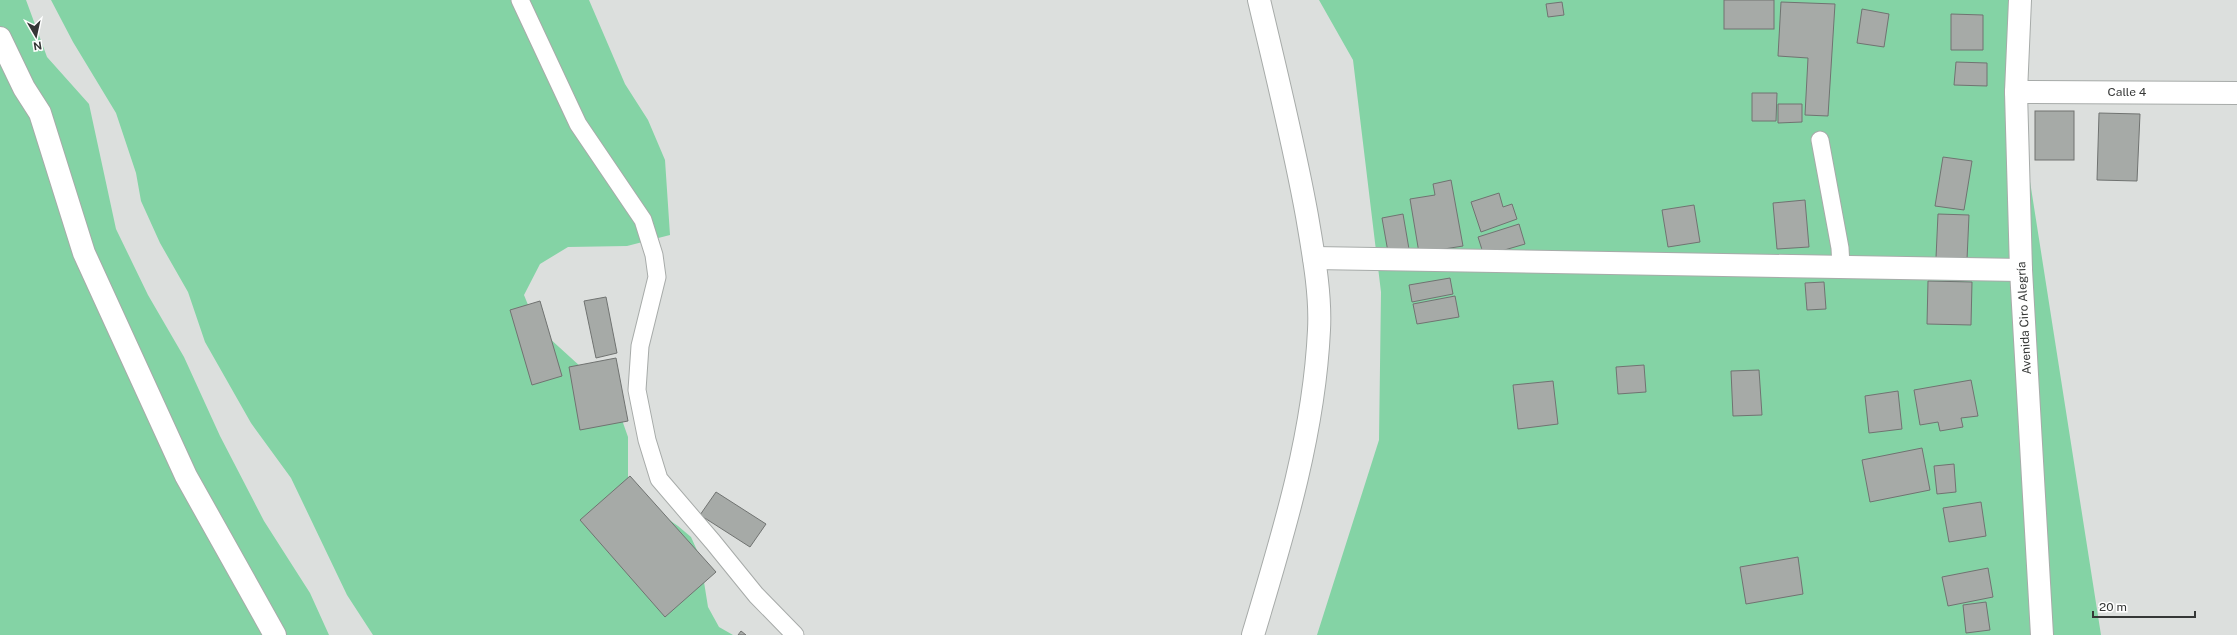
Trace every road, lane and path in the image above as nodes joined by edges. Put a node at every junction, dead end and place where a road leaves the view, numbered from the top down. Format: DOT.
graph roads {
  1 [pos="520,0"];
  2 [pos="1259,0"];
  3 [pos="2020,0"];
  4 [pos="0,38"];
  5 [pos="2016,92"];
  6 [pos="2237,93"];
  7 [pos="1820,140"];
  8 [pos="1314,258"];
  9 [pos="1841,266"];
  10 [pos="2022,270"];
  11 [pos="275,635"];
  12 [pos="795,635"];
  13 [pos="1253,635"];
  14 [pos="2042,635"];
  1 -- 12 [label="lane"];
  2 -- 8 [label="street"];
  3 -- 5 [label="street, Avenida Ciro Alegría"];
  4 -- 11 [label="street"];
  5 -- 6 [label="street, Calle 4"];
  5 -- 10 [label="street, Avenida Ciro Alegría"];
  7 -- 9 [label="lane"];
  8 -- 9 [label="street"];
  8 -- 13 [label="street"];
  9 -- 10 [label="street"];
  10 -- 14 [label="street, Avenida Ciro Alegría"];
}
